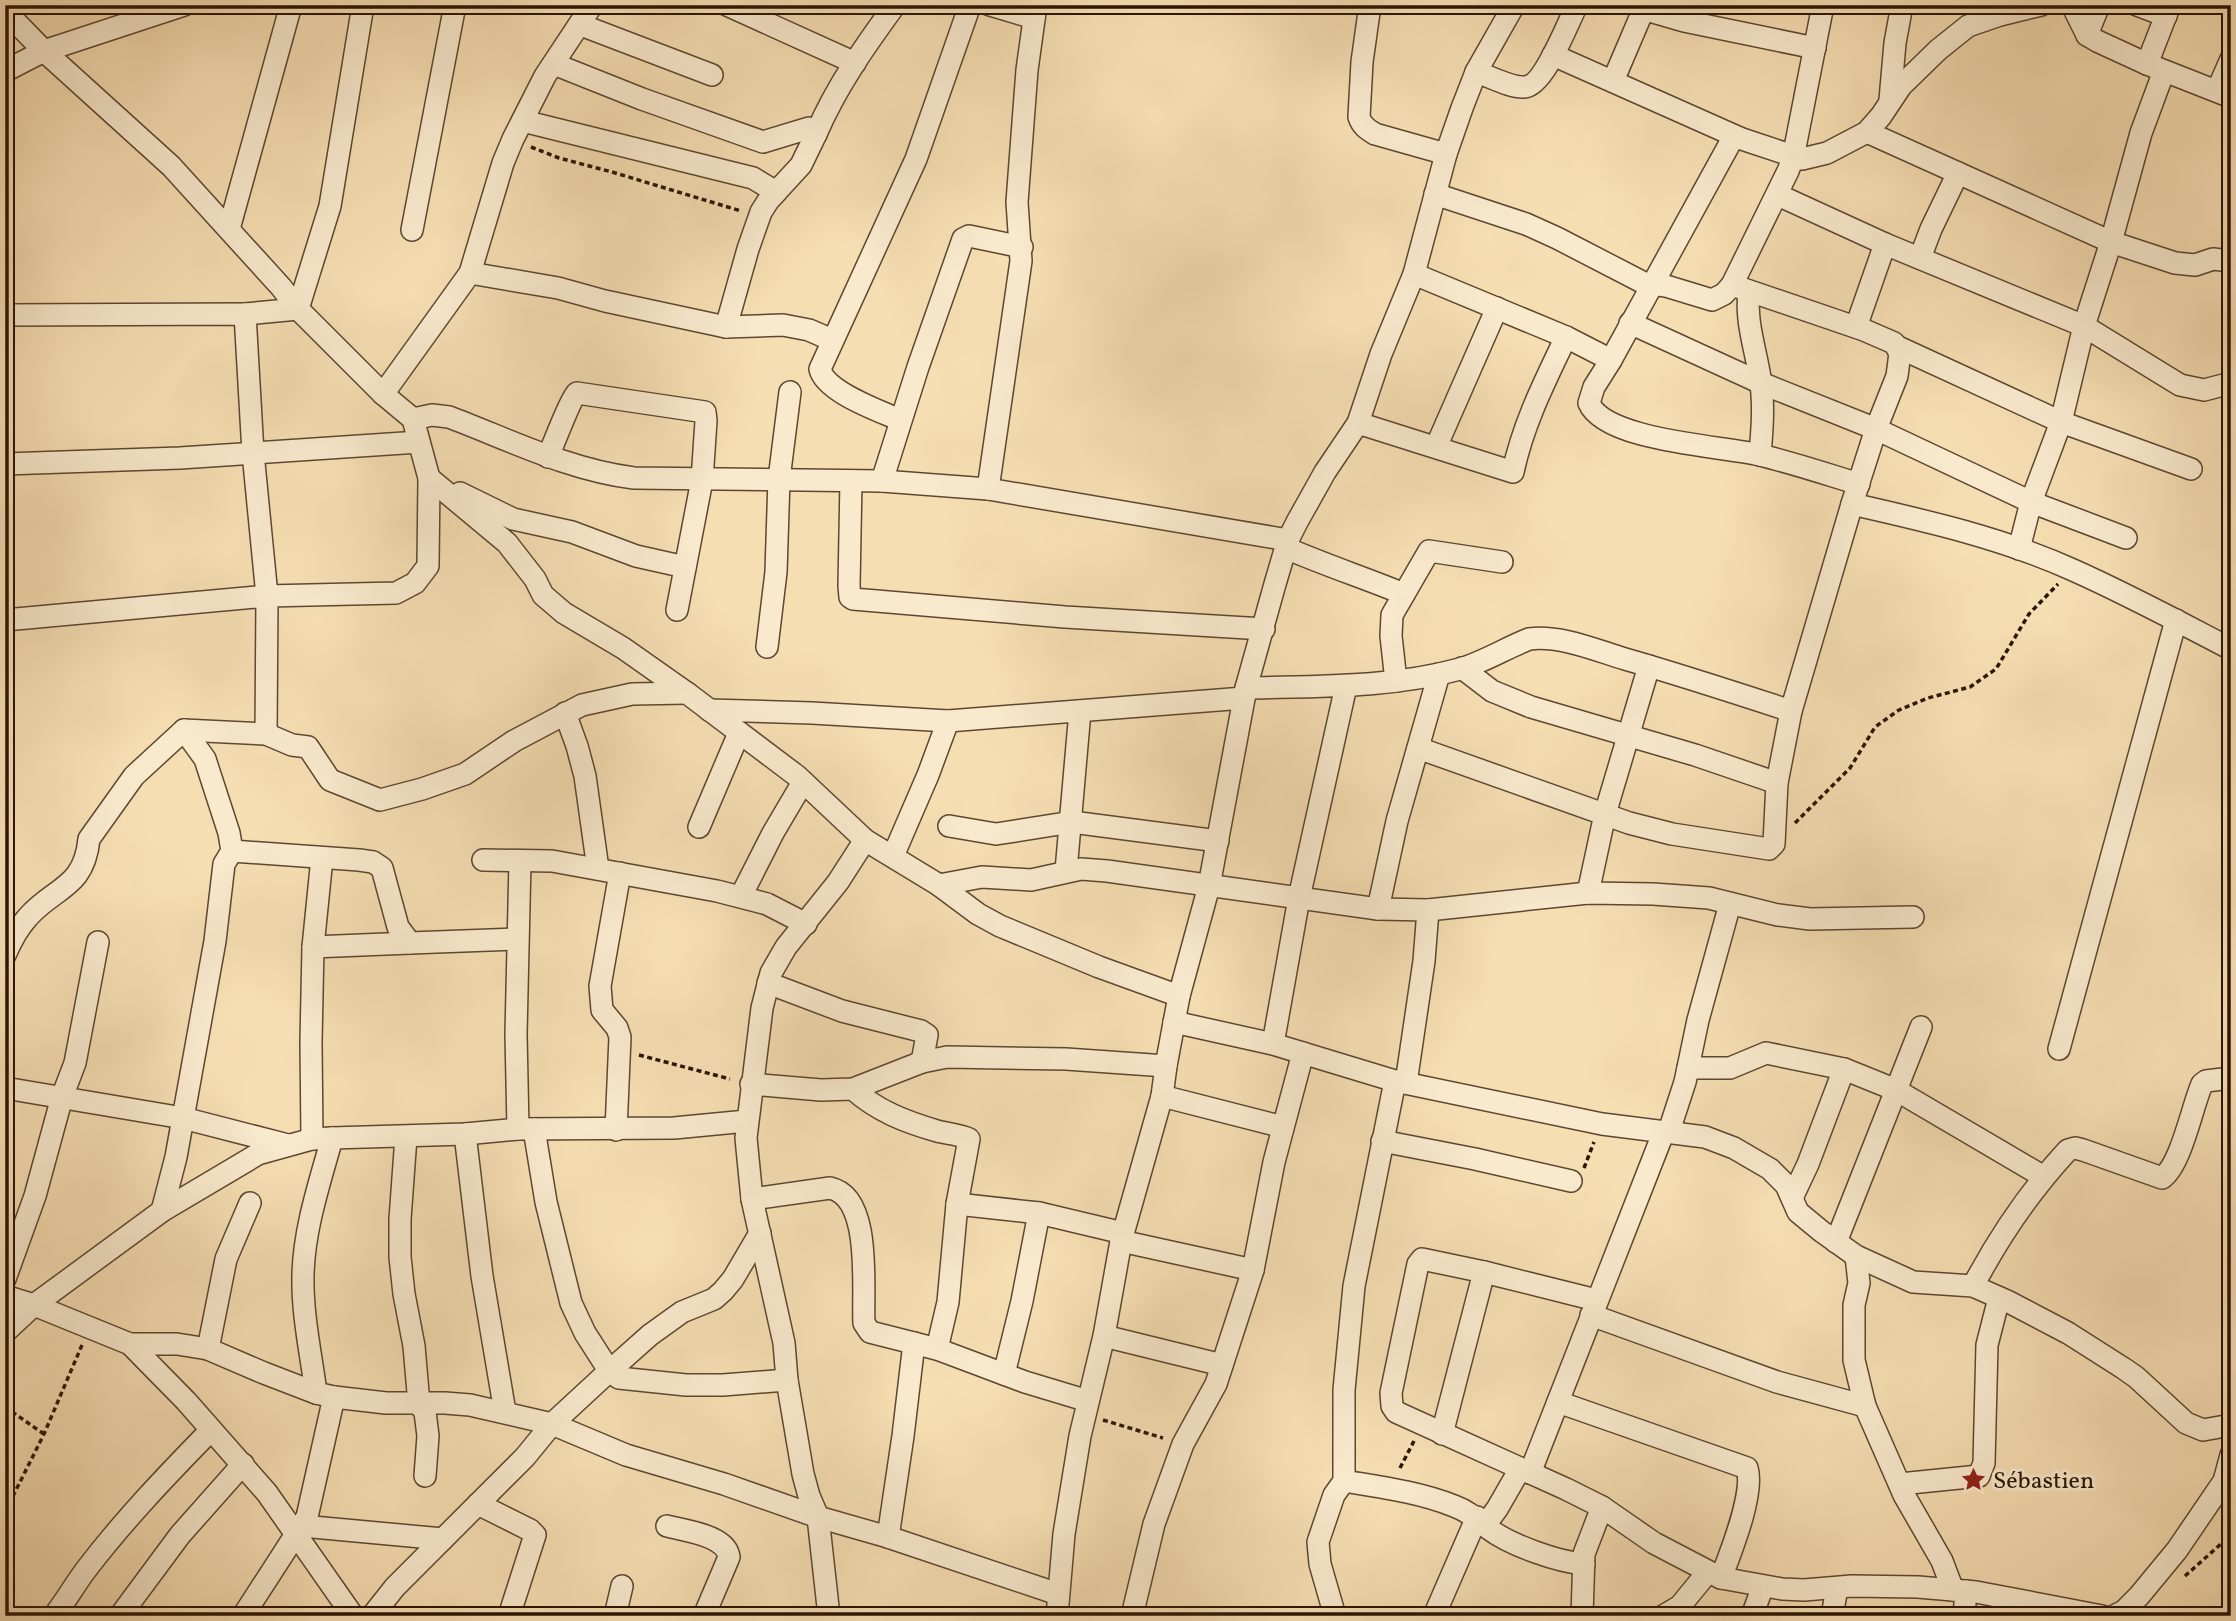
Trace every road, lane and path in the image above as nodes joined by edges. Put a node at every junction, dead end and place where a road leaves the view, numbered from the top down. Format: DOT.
graph roads {
  1 [pos="184,5"];
  2 [pos="291,5"];
  3 [pos="363,5"];
  4 [pos="454,5"];
  5 [pos="592,5"];
  6 [pos="727,5"];
  7 [pos="895,5"];
  8 [pos="970,5"];
  9 [pos="990,5"];
  10 [pos="1370,5"];
  11 [pos="1514,5"];
  12 [pos="1577,5"];
  13 [pos="1823,5"];
  14 [pos="1902,5"];
  15 [pos="2041,5"];
  16 [pos="2072,5"];
  17 [pos="2099,5"];
  18 [pos="2137,5"];
  19 [pos="5,11"];
  20 [pos="2168,11"];
  21 [pos="1035,12"];
  22 [pos="581,25"];
  23 [pos="2087,35"];
  24 [pos="1815,48"];
  25 [pos="44,51"];
  26 [pos="1553,55"];
  27 [pos="2231,59"];
  28 [pos="855,63"];
  29 [pos="554,64"];
  30 [pos="2156,68"];
  31 [pos="5,71"];
  32 [pos="1476,72"];
  33 [pos="712,75"];
  34 [pos="1612,81"];
  35 [pos="2224,94"];
  36 [pos="1889,100"];
  37 [pos="518,130"];
  38 [pos="1867,132"];
  39 [pos="816,134"];
  40 [pos="1734,136"];
  41 [pos="1446,153"];
  42 [pos="1793,158"];
  43 [pos="1958,173"];
  44 [pos="776,192"];
  45 [pos="1435,194"];
  46 [pos="1778,195"];
  47 [pos="760,217"];
  48 [pos="229,229"];
  49 [pos="412,230"];
  50 [pos="2111,242"];
  51 [pos="1885,244"];
  52 [pos="1022,247"];
  53 [pos="1920,258"];
  54 [pos="2231,261"];
  55 [pos="470,272"];
  56 [pos="1414,274"];
  57 [pos="1651,284"];
  58 [pos="1741,288"];
  59 [pos="1497,308"];
  60 [pos="298,309"];
  61 [pos="5,314"];
  62 [pos="245,314"];
  63 [pos="1630,323"];
  64 [pos="2084,326"];
  65 [pos="726,327"];
  66 [pos="1856,327"];
  67 [pos="1566,337"];
  68 [pos="832,340"];
  69 [pos="1898,347"];
  70 [pos="1611,360"];
  71 [pos="1761,383"];
  72 [pos="2231,383"];
  73 [pos="790,392"];
  74 [pos="383,394"];
  75 [pos="413,419"];
  76 [pos="900,420"];
  77 [pos="2061,422"];
  78 [pos="1357,423"];
  79 [pos="1876,429"];
  80 [pos="419,442"];
  81 [pos="1436,447"];
  82 [pos="253,453"];
  83 [pos="1760,455"];
  84 [pos="548,457"];
  85 [pos="5,464"];
  86 [pos="2190,468"];
  87 [pos="429,478"];
  88 [pos="779,479"];
  89 [pos="702,480"];
  90 [pos="851,481"];
  91 [pos="882,481"];
  92 [pos="988,489"];
  93 [pos="1856,494"];
  94 [pos="2031,502"];
  95 [pos="2126,538"];
  96 [pos="1287,544"];
  97 [pos="2020,549"];
  98 [pos="1502,562"];
  99 [pos="685,567"];
  100 [pos="2072,569"];
  101 [pos="1404,594"];
  102 [pos="267,596"];
  103 [pos="677,610"];
  104 [pos="5,620"];
  105 [pos="2176,620"];
  106 [pos="1264,629"];
  107 [pos="767,647"];
  108 [pos="2231,649"];
  109 [pos="1649,666"];
  110 [pos="1462,668"];
  111 [pos="1439,674"];
  112 [pos="1396,681"];
  113 [pos="1346,687"];
  114 [pos="687,693"];
  115 [pos="1245,693"];
  116 [pos="709,710"];
  117 [pos="1080,711"];
  118 [pos="1791,711"];
  119 [pos="565,713"];
  120 [pos="948,721"];
  121 [pos="184,730"];
  122 [pos="739,733"];
  123 [pos="266,734"];
  124 [pos="1628,736"];
  125 [pos="1418,748"];
  126 [pos="803,782"];
  127 [pos="1777,783"];
  128 [pos="1605,814"];
  129 [pos="1072,821"];
  130 [pos="949,826"];
  131 [pos="699,827"];
  132 [pos="865,840"];
  133 [pos="1218,841"];
  134 [pos="1774,844"];
  135 [pos="232,851"];
  136 [pos="893,856"];
  137 [pos="322,858"];
  138 [pos="483,860"];
  139 [pos="520,861"];
  140 [pos="598,869"];
  141 [pos="1066,871"];
  142 [pos="620,873"];
  143 [pos="939,885"];
  144 [pos="1209,886"];
  145 [pos="1588,893"];
  146 [pos="741,896"];
  147 [pos="1299,898"];
  148 [pos="1730,904"];
  149 [pos="1378,909"];
  150 [pos="1428,910"];
  151 [pos="1913,917"];
  152 [pos="806,923"];
  153 [pos="517,939"];
  154 [pos="98,942"];
  155 [pos="410,943"];
  156 [pos="313,947"];
  157 [pos="5,955"];
  158 [pos="768,984"];
  159 [pos="1179,996"];
  160 [pos="1174,1022"];
  161 [pos="1921,1027"];
  162 [pos="1273,1044"];
  163 [pos="2059,1049"];
  164 [pos="620,1050"];
  165 [pos="1303,1053"];
  166 [pos="922,1062"];
  167 [pos="1166,1066"];
  168 [pos="1688,1068"];
  169 [pos="1844,1069"];
  170 [pos="2231,1079"];
  171 [pos="1400,1082"];
  172 [pos="751,1084"];
  173 [pos="5,1088"];
  174 [pos="853,1089"];
  175 [pos="1896,1090"];
  176 [pos="1162,1096"];
  177 [pos="62,1097"];
  178 [pos="183,1118"];
  179 [pos="747,1121"];
  180 [pos="1602,1124"];
  181 [pos="1283,1127"];
  182 [pos="526,1129"];
  183 [pos="616,1130"];
  184 [pos="1667,1131"];
  185 [pos="465,1134"];
  186 [pos="406,1137"];
  187 [pos="322,1138"];
  188 [pos="1382,1141"];
  189 [pos="290,1146"];
  190 [pos="2044,1177"];
  191 [pos="1571,1181"];
  192 [pos="1792,1198"];
  193 [pos="752,1199"];
  194 [pos="250,1203"];
  195 [pos="957,1204"];
  196 [pos="162,1211"];
  197 [pos="1038,1213"];
  198 [pos="760,1233"];
  199 [pos="1122,1237"];
  200 [pos="1836,1242"];
  201 [pos="1856,1256"];
  202 [pos="1253,1270"];
  203 [pos="1484,1272"];
  204 [pos="5,1279"];
  205 [pos="1973,1286"];
  206 [pos="5,1296"];
  207 [pos="1999,1298"];
  208 [pos="34,1306"];
  209 [pos="1594,1308"];
  210 [pos="89,1327"];
  211 [pos="5,1332"];
  212 [pos="1104,1336"];
  213 [pos="914,1343"];
  214 [pos="130,1344"];
  215 [pos="208,1349"];
  216 [pos="936,1349"];
  217 [pos="1222,1365"];
  218 [pos="610,1372"];
  219 [pos="1004,1374"];
  220 [pos="787,1380"];
  221 [pos="325,1395"];
  222 [pos="1558,1402"];
  223 [pos="418,1404"];
  224 [pos="1865,1406"];
  225 [pos="5,1407"];
  226 [pos="1086,1408"];
  227 [pos="505,1412"];
  228 [pos="552,1424"];
  229 [pos="1422,1424"];
  230 [pos="2231,1425"];
  231 [pos="211,1430"];
  232 [pos="44,1434"];
  233 [pos="1442,1434"];
  234 [pos="1183,1444"];
  235 [pos="2231,1455"];
  236 [pos="243,1464"];
  237 [pos="1525,1471"];
  238 [pos="425,1476"];
  239 [pos="1344,1481"];
  240 [pos="1900,1484"];
  241 [pos="1390,1489"];
  242 [pos="9,1504"];
  243 [pos="478,1504"];
  244 [pos="1602,1507"];
  245 [pos="818,1517"];
  246 [pos="1481,1521"];
  247 [pos="667,1527"];
  248 [pos="300,1530"];
  249 [pos="888,1537"];
  250 [pos="443,1539"];
  251 [pos="1584,1564"];
  252 [pos="1714,1576"];
  253 [pos="622,1586"];
  254 [pos="1763,1586"];
  255 [pos="1837,1588"];
  256 [pos="1959,1591"];
  257 [pos="1058,1594"];
  258 [pos="54,1616"];
  259 [pos="120,1616"];
  260 [pos="243,1616"];
  261 [pos="353,1616"];
  262 [pos="372,1616"];
  263 [pos="509,1616"];
  264 [pos="615,1616"];
  265 [pos="704,1616"];
  266 [pos="829,1616"];
  267 [pos="1057,1616"];
  268 [pos="1132,1616"];
  269 [pos="1335,1616"];
  270 [pos="1433,1616"];
  271 [pos="1582,1616"];
  272 [pos="1663,1616"];
  273 [pos="1752,1616"];
  274 [pos="1832,1616"];
  275 [pos="1964,1616"];
  276 [pos="2102,1616"];
  277 [pos="2114,1616"];
  1 -- 25 [label="street"];
  2 -- 48 [label="street"];
  3 -- 60 [label="street"];
  4 -- 49 [label="street"];
  5 -- 22 [label="street"];
  6 -- 28 [label="street"];
  7 -- 28 [label="street"];
  8 -- 68 [label="street"];
  9 -- 21 [label="street"];
  10 -- 41 [label="street"];
  11 -- 32 [label="street"];
  12 -- 26 [label="street"];
  13 -- 24 [label="street"];
  14 -- 36 [label="street"];
  15 -- 36 [label="street"];
  16 -- 23 [label="street"];
  17 -- 23 [label="street"];
  18 -- 20 [label="street"];
  19 -- 25 [label="street"];
  20 -- 30 [label="street"];
  21 -- 52 [label="street"];
  22 -- 29 [label="street"];
  22 -- 33 [label="street"];
  23 -- 30 [label="street"];
  24 -- 34 [label="street"];
  24 -- 42 [label="street"];
  25 -- 31 [label="street"];
  25 -- 48 [label="street"];
  26 -- 32 [label="street"];
  26 -- 34 [label="street"];
  27 -- 35 [label="street"];
  28 -- 39 [label="street"];
  29 -- 37 [label="street"];
  29 -- 39 [label="street"];
  30 -- 35 [label="street"];
  30 -- 50 [label="street"];
  32 -- 41 [label="street"];
  34 -- 40 [label="street"];
  36 -- 38 [label="street"];
  37 -- 44 [label="street"];
  37 -- 47 [label="path"];
  37 -- 55 [label="street"];
  38 -- 42 [label="street"];
  38 -- 43 [label="street"];
  39 -- 44 [label="street"];
  40 -- 42 [label="street"];
  40 -- 57 [label="street"];
  41 -- 45 [label="street"];
  42 -- 46 [label="street"];
  43 -- 50 [label="street"];
  43 -- 53 [label="street"];
  44 -- 47 [label="street"];
  45 -- 56 [label="street"];
  45 -- 57 [label="street"];
  46 -- 51 [label="street"];
  46 -- 58 [label="street"];
  47 -- 65 [label="street"];
  48 -- 60 [label="street"];
  50 -- 54 [label="street"];
  50 -- 64 [label="street"];
  51 -- 53 [label="street"];
  51 -- 66 [label="street"];
  52 -- 76 [label="street"];
  52 -- 92 [label="street"];
  53 -- 64 [label="street"];
  55 -- 65 [label="street"];
  55 -- 74 [label="street"];
  56 -- 59 [label="street"];
  56 -- 78 [label="street"];
  57 -- 58 [label="street"];
  57 -- 63 [label="street"];
  58 -- 66 [label="street"];
  58 -- 71 [label="street"];
  59 -- 67 [label="street"];
  59 -- 81 [label="street"];
  60 -- 62 [label="street"];
  60 -- 74 [label="street"];
  61 -- 62 [label="street"];
  62 -- 82 [label="street"];
  63 -- 70 [label="street"];
  63 -- 71 [label="street"];
  64 -- 72 [label="street"];
  64 -- 77 [label="street"];
  65 -- 68 [label="street"];
  66 -- 69 [label="street"];
  67 -- 70 [label="street"];
  67 -- 81 [label="street"];
  68 -- 76 [label="street"];
  69 -- 77 [label="street"];
  69 -- 79 [label="street"];
  70 -- 83 [label="street"];
  71 -- 79 [label="street"];
  71 -- 83 [label="street"];
  73 -- 88 [label="street"];
  74 -- 75 [label="street"];
  75 -- 80 [label="street"];
  75 -- 84 [label="street"];
  76 -- 91 [label="street"];
  77 -- 86 [label="street"];
  77 -- 94 [label="street"];
  78 -- 81 [label="street"];
  78 -- 96 [label="street"];
  79 -- 93 [label="street"];
  79 -- 94 [label="street"];
  80 -- 82 [label="street"];
  80 -- 87 [label="street"];
  82 -- 85 [label="street"];
  82 -- 102 [label="street"];
  83 -- 93 [label="street"];
  84 -- 89 [label="street"];
  84 -- 89 [label="street"];
  87 -- 99 [label="street"];
  87 -- 102 [label="street"];
  87 -- 114 [label="street"];
  88 -- 89 [label="street"];
  88 -- 90 [label="street"];
  88 -- 107 [label="street"];
  89 -- 99 [label="street"];
  90 -- 91 [label="street"];
  90 -- 106 [label="street"];
  91 -- 92 [label="street"];
  92 -- 96 [label="street"];
  93 -- 97 [label="street"];
  93 -- 118 [label="street"];
  94 -- 95 [label="street"];
  94 -- 97 [label="street"];
  96 -- 101 [label="street"];
  96 -- 106 [label="street"];
  97 -- 100 [label="street"];
  98 -- 101 [label="street"];
  99 -- 103 [label="street"];
  100 -- 105 [label="street"];
  100 -- 134 [label="path"];
  101 -- 112 [label="street"];
  102 -- 104 [label="street"];
  102 -- 123 [label="street"];
  105 -- 108 [label="street"];
  105 -- 163 [label="street"];
  106 -- 115 [label="street"];
  109 -- 110 [label="street"];
  109 -- 118 [label="street"];
  109 -- 124 [label="street"];
  110 -- 111 [label="street"];
  110 -- 124 [label="street"];
  111 -- 112 [label="street"];
  111 -- 125 [label="street"];
  112 -- 113 [label="street"];
  113 -- 115 [label="street"];
  113 -- 147 [label="street"];
  114 -- 116 [label="street"];
  114 -- 119 [label="street"];
  115 -- 117 [label="street"];
  115 -- 133 [label="street"];
  116 -- 120 [label="street"];
  116 -- 122 [label="street"];
  117 -- 120 [label="street"];
  117 -- 129 [label="street"];
  118 -- 127 [label="street"];
  119 -- 123 [label="street"];
  119 -- 140 [label="street"];
  120 -- 136 [label="street"];
  121 -- 123 [label="street"];
  121 -- 135 [label="street"];
  121 -- 157 [label="street"];
  122 -- 126 [label="street"];
  122 -- 131 [label="street"];
  124 -- 127 [label="street"];
  124 -- 128 [label="street"];
  125 -- 128 [label="street"];
  125 -- 149 [label="street"];
  126 -- 132 [label="street"];
  126 -- 146 [label="street"];
  127 -- 134 [label="street"];
  128 -- 134 [label="street"];
  128 -- 145 [label="street"];
  129 -- 130 [label="street"];
  129 -- 133 [label="street"];
  129 -- 141 [label="street"];
  132 -- 136 [label="street"];
  132 -- 152 [label="street"];
  133 -- 144 [label="street"];
  135 -- 137 [label="street"];
  135 -- 178 [label="street"];
  136 -- 143 [label="street"];
  137 -- 155 [label="street"];
  137 -- 156 [label="street"];
  138 -- 139 [label="street"];
  139 -- 140 [label="street"];
  139 -- 153 [label="street"];
  140 -- 142 [label="street"];
  141 -- 143 [label="street"];
  141 -- 144 [label="street"];
  142 -- 146 [label="street"];
  142 -- 164 [label="street"];
  143 -- 159 [label="street"];
  144 -- 147 [label="street"];
  144 -- 159 [label="street"];
  145 -- 148 [label="street"];
  145 -- 150 [label="street"];
  146 -- 152 [label="street"];
  147 -- 149 [label="street"];
  147 -- 162 [label="street"];
  148 -- 151 [label="street"];
  148 -- 168 [label="street"];
  149 -- 150 [label="street"];
  150 -- 171 [label="street"];
  152 -- 158 [label="street"];
  153 -- 155 [label="street"];
  153 -- 182 [label="street"];
  154 -- 177 [label="street"];
  155 -- 156 [label="street"];
  156 -- 187 [label="street"];
  158 -- 166 [label="street"];
  158 -- 172 [label="street"];
  159 -- 160 [label="street"];
  160 -- 162 [label="street"];
  160 -- 167 [label="street"];
  161 -- 175 [label="street"];
  162 -- 165 [label="street"];
  164 -- 172 [label="path"];
  164 -- 183 [label="street"];
  165 -- 171 [label="street"];
  165 -- 181 [label="street"];
  166 -- 167 [label="street"];
  166 -- 174 [label="street"];
  167 -- 176 [label="street"];
  168 -- 169 [label="street"];
  168 -- 184 [label="street"];
  169 -- 175 [label="street"];
  169 -- 192 [label="street"];
  170 -- 190 [label="street"];
  171 -- 180 [label="street"];
  171 -- 188 [label="street"];
  172 -- 174 [label="street"];
  172 -- 179 [label="street"];
  173 -- 177 [label="street"];
  174 -- 195 [label="street"];
  175 -- 190 [label="street"];
  175 -- 200 [label="street"];
  176 -- 181 [label="street"];
  176 -- 199 [label="street"];
  177 -- 178 [label="street"];
  177 -- 204 [label="street"];
  178 -- 189 [label="street"];
  178 -- 196 [label="street"];
  179 -- 183 [label="street"];
  179 -- 193 [label="street"];
  180 -- 184 [label="street"];
  180 -- 191 [label="path"];
  181 -- 202 [label="street"];
  182 -- 183 [label="street"];
  182 -- 185 [label="street"];
  182 -- 218 [label="street"];
  184 -- 192 [label="street"];
  184 -- 209 [label="street"];
  185 -- 186 [label="street"];
  185 -- 227 [label="street"];
  186 -- 187 [label="street"];
  186 -- 223 [label="street"];
  187 -- 189 [label="street"];
  187 -- 221 [label="street"];
  188 -- 191 [label="street"];
  188 -- 239 [label="street"];
  189 -- 196 [label="street"];
  190 -- 205 [label="street"];
  192 -- 200 [label="street"];
  193 -- 198 [label="street"];
  193 -- 213 [label="street"];
  194 -- 215 [label="street"];
  195 -- 197 [label="street"];
  195 -- 216 [label="street"];
  196 -- 208 [label="street"];
  197 -- 199 [label="street"];
  197 -- 219 [label="street"];
  198 -- 218 [label="street"];
  198 -- 220 [label="street"];
  199 -- 202 [label="street"];
  199 -- 212 [label="street"];
  200 -- 201 [label="street"];
  201 -- 205 [label="street"];
  201 -- 224 [label="street"];
  202 -- 217 [label="street"];
  203 -- 209 [label="street"];
  203 -- 229 [label="street"];
  203 -- 233 [label="street"];
  205 -- 207 [label="street"];
  206 -- 208 [label="street"];
  207 -- 230 [label="street"];
  207 -- 240 [label="street"];
  208 -- 210 [label="street"];
  208 -- 211 [label="street"];
  209 -- 222 [label="street"];
  209 -- 224 [label="street"];
  210 -- 214 [label="street"];
  210 -- 232 [label="path"];
  212 -- 217 [label="street"];
  212 -- 226 [label="street"];
  213 -- 216 [label="street"];
  213 -- 249 [label="street"];
  214 -- 215 [label="street"];
  214 -- 231 [label="street"];
  215 -- 221 [label="street"];
  216 -- 219 [label="street"];
  217 -- 234 [label="street"];
  218 -- 220 [label="street"];
  218 -- 228 [label="street"];
  219 -- 226 [label="street"];
  220 -- 245 [label="street"];
  221 -- 223 [label="street"];
  221 -- 248 [label="street"];
  222 -- 237 [label="street"];
  222 -- 252 [label="street"];
  223 -- 227 [label="street"];
  223 -- 238 [label="street"];
  224 -- 240 [label="street"];
  225 -- 232 [label="path"];
  226 -- 234 [label="path"];
  226 -- 257 [label="street"];
  227 -- 228 [label="street"];
  228 -- 243 [label="street"];
  228 -- 245 [label="street"];
  229 -- 233 [label="street"];
  229 -- 241 [label="path"];
  231 -- 236 [label="street"];
  231 -- 258 [label="street"];
  232 -- 242 [label="path"];
  233 -- 237 [label="street"];
  234 -- 268 [label="street"];
  235 -- 277 [label="street"];
  236 -- 248 [label="street"];
  236 -- 259 [label="street"];
  237 -- 244 [label="street"];
  237 -- 246 [label="street"];
  239 -- 241 [label="street"];
  239 -- 269 [label="street"];
  240 -- 256 [label="street"];
  241 -- 246 [label="street"];
  243 -- 250 [label="street"];
  243 -- 263 [label="street"];
  244 -- 251 [label="street"];
  244 -- 252 [label="street"];
  245 -- 249 [label="street"];
  245 -- 266 [label="street"];
  246 -- 251 [label="street"];
  246 -- 270 [label="street"];
  247 -- 265 [label="street"];
  248 -- 250 [label="street"];
  248 -- 260 [label="street"];
  248 -- 261 [label="street"];
  249 -- 257 [label="street"];
  250 -- 262 [label="street"];
  251 -- 271 [label="street"];
  252 -- 254 [label="street"];
  252 -- 272 [label="street"];
  253 -- 264 [label="street"];
  254 -- 255 [label="street"];
  254 -- 273 [label="street"];
  255 -- 256 [label="street"];
  255 -- 274 [label="street"];
  256 -- 275 [label="street"];
  256 -- 276 [label="street"];
  257 -- 267 [label="street"];
}
